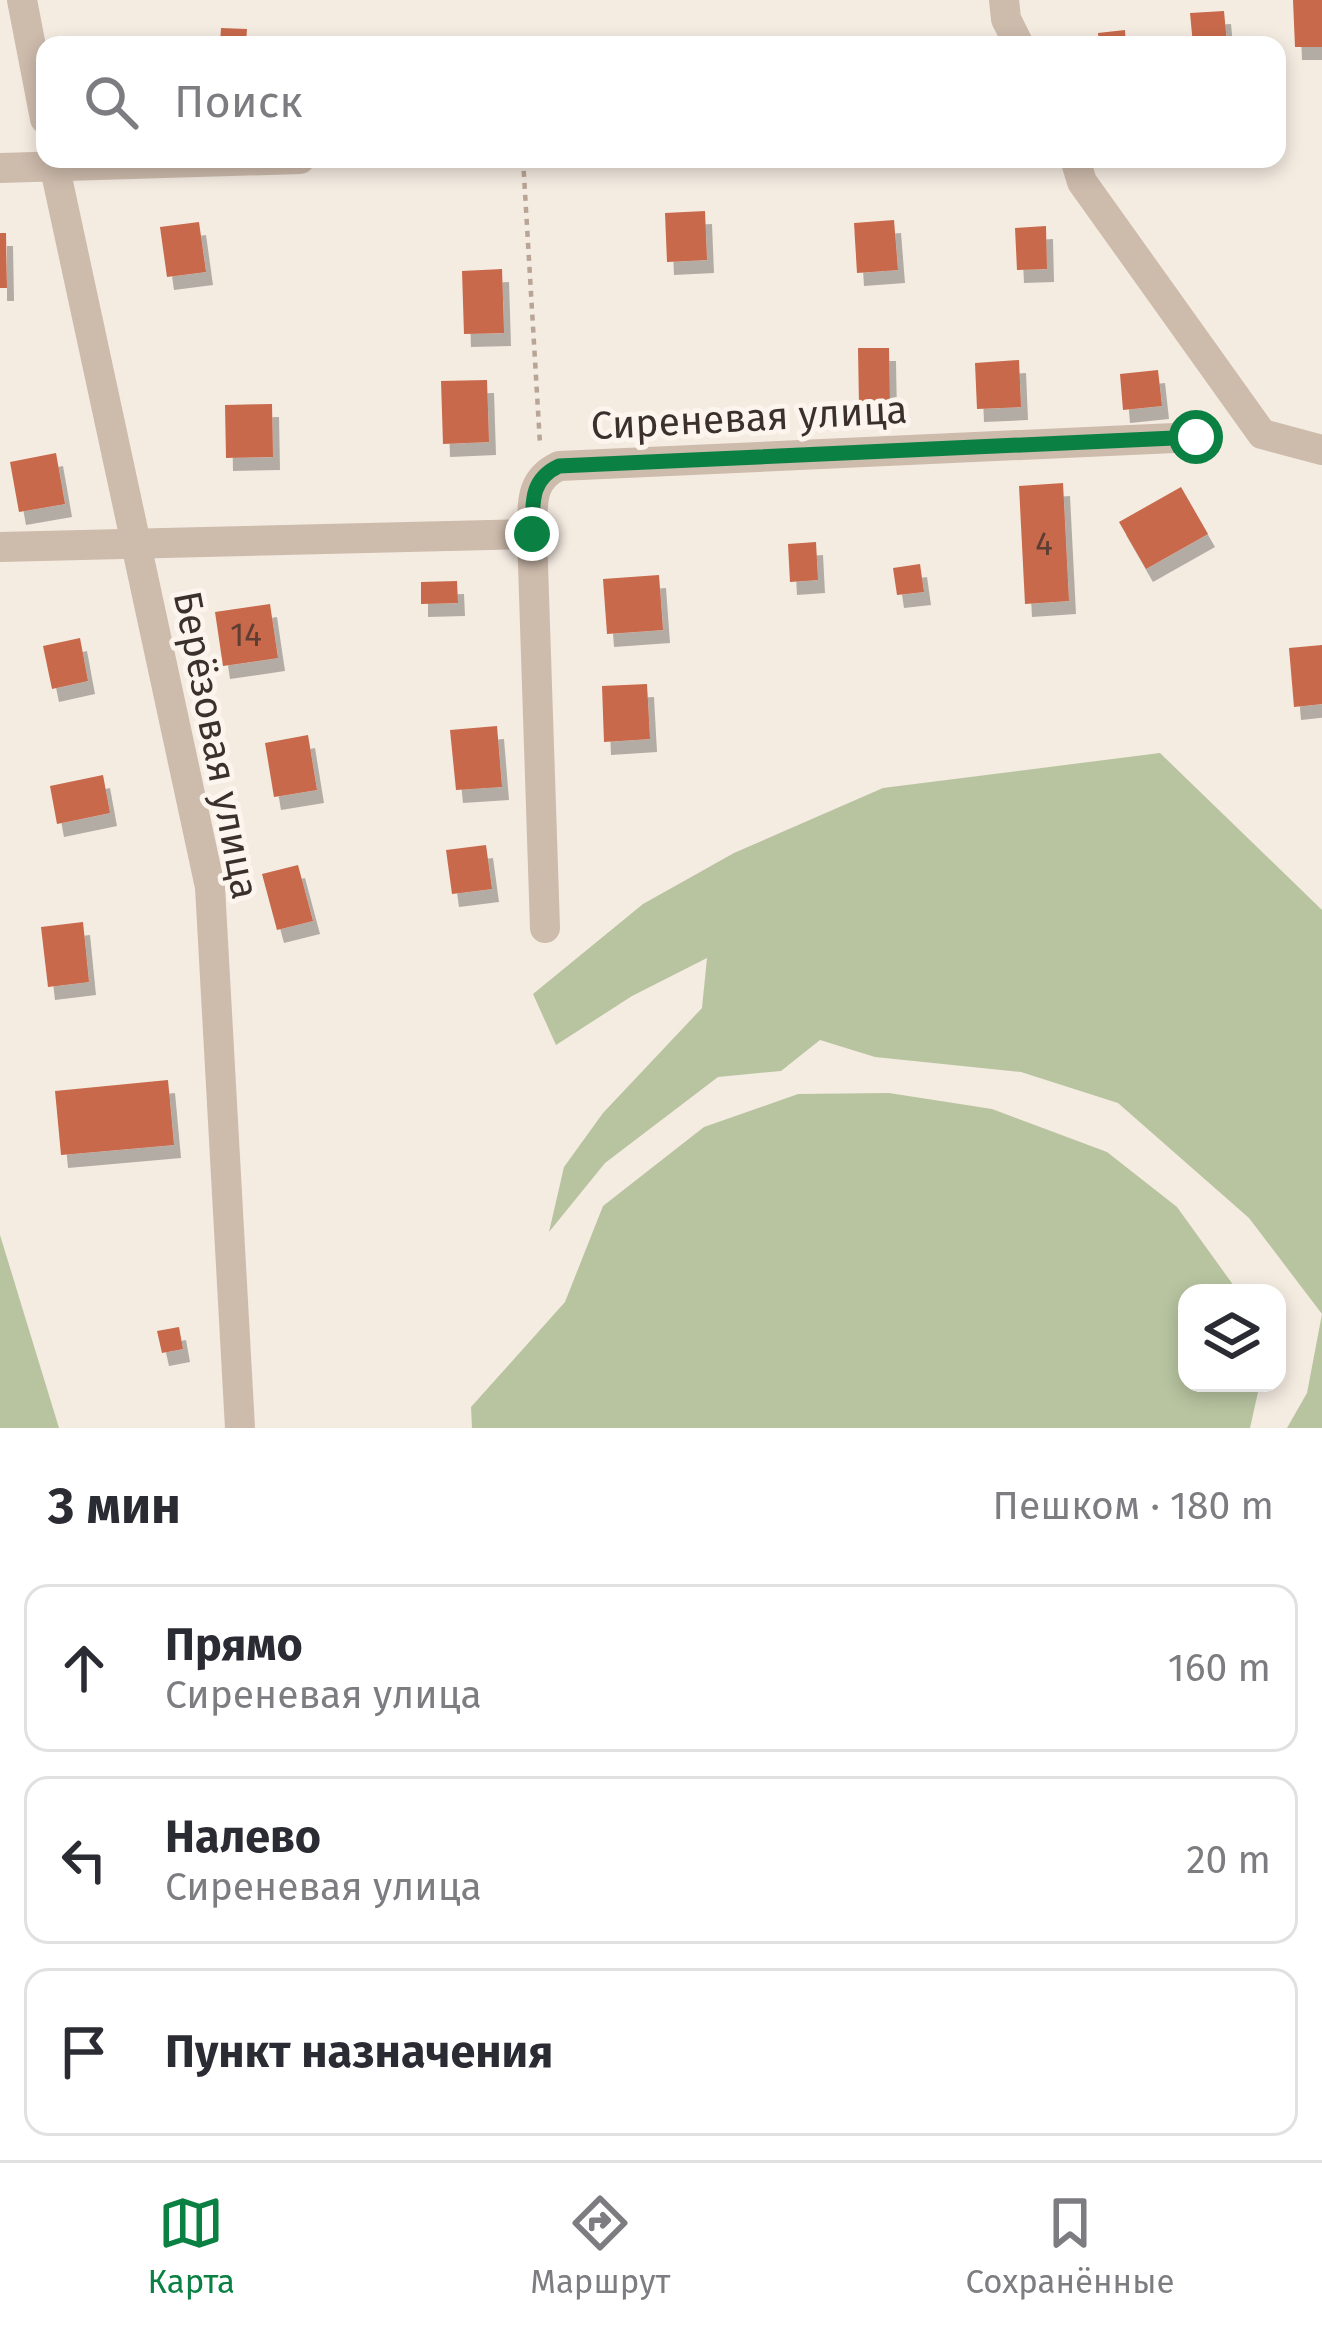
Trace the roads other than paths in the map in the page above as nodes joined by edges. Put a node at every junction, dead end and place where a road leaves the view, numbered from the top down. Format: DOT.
graph roads {
  1 [pos="22,0"];
  2 [pos="1004,0"];
  3 [pos="1014,36"];
  4 [pos="36,72"];
  5 [pos="36,164"];
  6 [pos="0,168"];
  7 [pos="55,168"];
  8 [pos="1078,168"];
  9 [pos="1196,437"];
  10 [pos="1322,450"];
  11 [pos="532,534"];
  12 [pos="135,541"];
  13 [pos="0,547"];
  14 [pos="544,928"];
  15 [pos="240,1428"];
  1 -- 4 [label="street"];
  2 -- 3 [label="street"];
  5 -- 6 [label="street"];
  7 -- 12 [label="street, Берёзовая улица"];
  8 -- 10 [label="street"];
  9 -- 11 [label="street, Сиреневая улица"];
  11 -- 12 [label="street"];
  11 -- 14 [label="street, Сиреневая улица"];
  12 -- 13 [label="street"];
  12 -- 15 [label="street, Берёзовая улица"];
}
